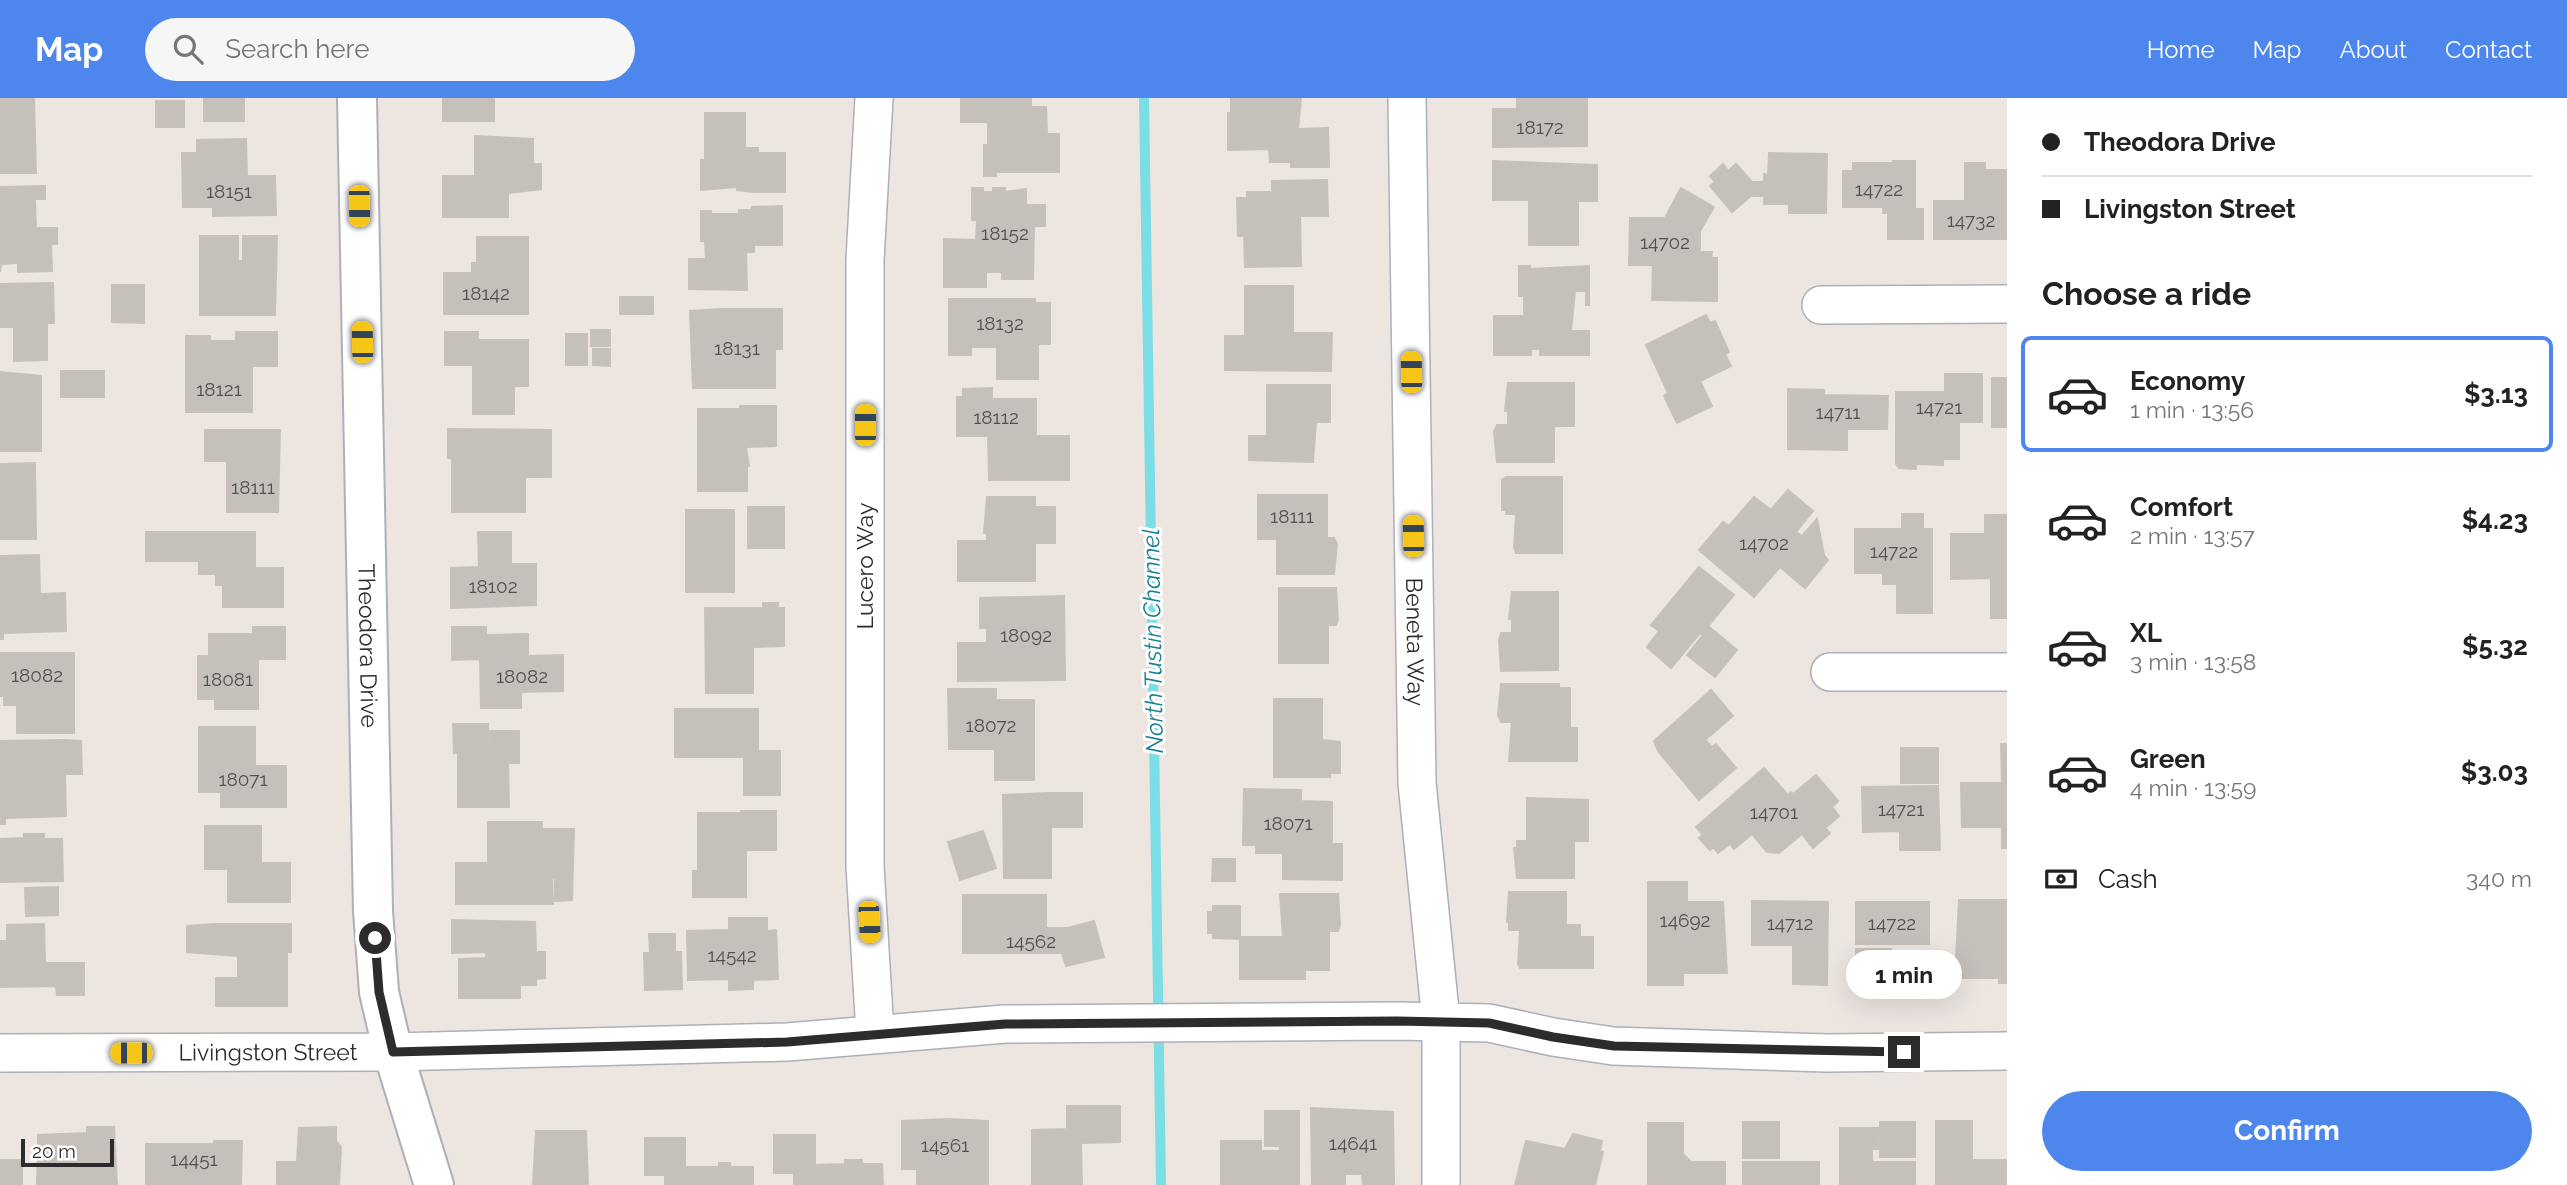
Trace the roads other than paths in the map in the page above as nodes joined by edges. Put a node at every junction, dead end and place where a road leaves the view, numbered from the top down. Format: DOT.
graph roads {
  1 [pos="357,98"];
  2 [pos="874,98"];
  3 [pos="1407,98"];
  4 [pos="2007,304"];
  5 [pos="1821,305"];
  6 [pos="1830,672"];
  7 [pos="2007,672"];
  8 [pos="1441,1021"];
  9 [pos="875,1033"];
  10 [pos="2007,1051"];
  11 [pos="393,1052"];
  12 [pos="0,1053"];
  13 [pos="434,1185"];
  14 [pos="1440,1185"];
  1 -- 11 [label="street, Theodora Drive"];
  2 -- 9 [label="street, Lucero Way"];
  3 -- 8 [label="street, Beneta Way"];
  4 -- 5 [label="street"];
  6 -- 7 [label="street"];
  8 -- 9 [label="street, Livingston Street"];
  8 -- 10 [label="street"];
  8 -- 14 [label="street, Beneta Way"];
  9 -- 11 [label="street, Livingston Street"];
  11 -- 12 [label="street, Livingston Street"];
  11 -- 13 [label="street, Theodora Drive"];
}
